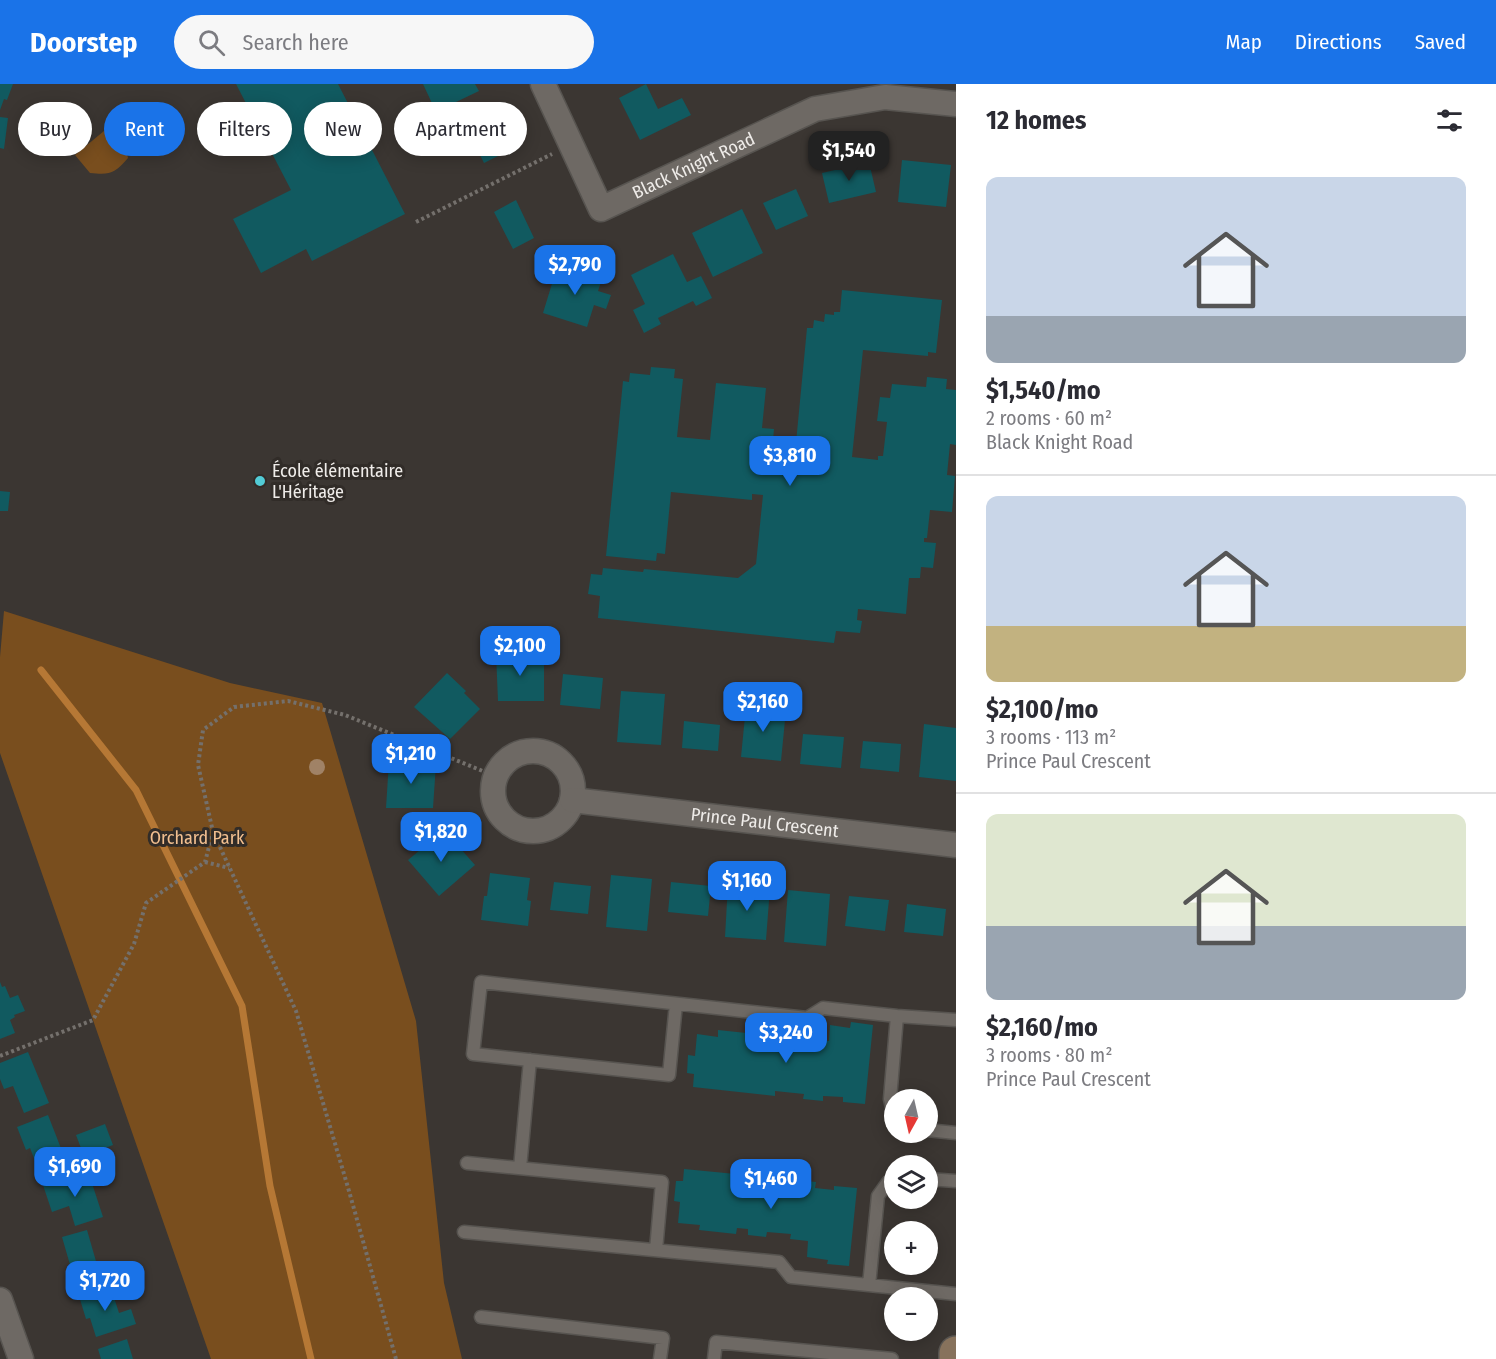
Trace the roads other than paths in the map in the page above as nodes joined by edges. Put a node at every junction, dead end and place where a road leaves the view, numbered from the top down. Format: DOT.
graph roads {
  1 [pos="543,84"];
  2 [pos="956,104"];
  3 [pos="572,800"];
  4 [pos="956,845"];
  5 [pos="676,1004"];
  6 [pos="897,1016"];
  7 [pos="956,1020"];
  8 [pos="530,1060"];
  9 [pos="891,1089"];
  10 [pos="938,1131"];
  11 [pos="956,1133"];
  12 [pos="467,1163"];
  13 [pos="520,1168"];
  14 [pos="938,1180"];
  15 [pos="956,1181"];
  16 [pos="884,1188"];
  17 [pos="464,1232"];
  18 [pos="656,1250"];
  19 [pos="869,1285"];
  20 [pos="956,1294"];
  21 [pos="0,1300"];
  22 [pos="481,1317"];
  23 [pos="956,1353"];
  24 [pos="879,1358"];
  25 [pos="21,1359"];
  26 [pos="660,1359"];
  27 [pos="714,1359"];
  28 [pos="892,1359"];
  29 [pos="956,1359"];
  1 -- 2 [label="street, Black Knight Road"];
  3 -- 3 [label="street"];
  3 -- 4 [label="street, Prince Paul Crescent"];
  5 -- 6 [label="lane"];
  5 -- 8 [label="lane"];
  5 -- 8 [label="lane"];
  6 -- 7 [label="lane"];
  6 -- 9 [label="lane"];
  8 -- 13 [label="lane"];
  10 -- 11 [label="lane"];
  12 -- 13 [label="lane"];
  13 -- 18 [label="lane"];
  14 -- 15 [label="lane"];
  16 -- 19 [label="lane"];
  17 -- 18 [label="lane"];
  18 -- 19 [label="lane"];
  19 -- 20 [label="lane"];
  21 -- 25 [label="street"];
  22 -- 26 [label="lane"];
  23 -- 29 [label="main road"];
  24 -- 27 [label="lane"];
  24 -- 28 [label="lane"];
}
